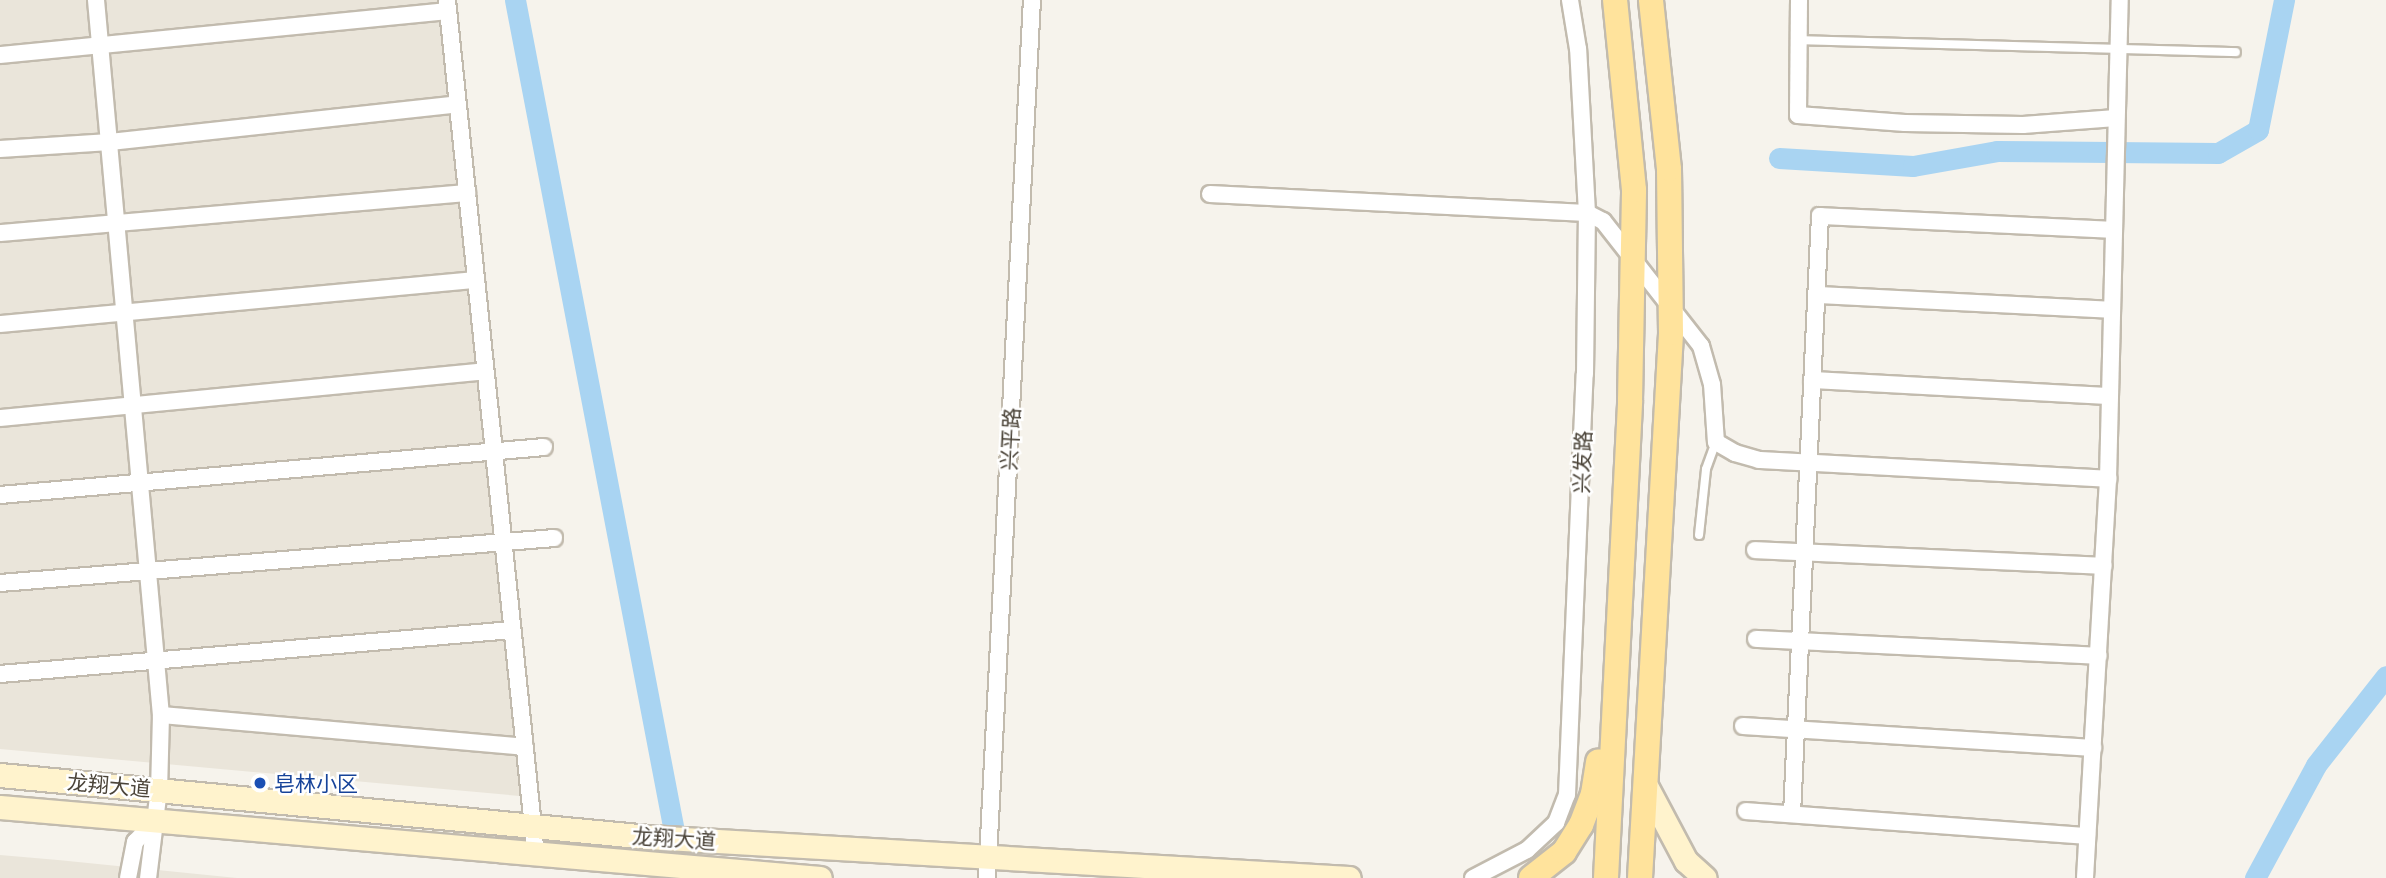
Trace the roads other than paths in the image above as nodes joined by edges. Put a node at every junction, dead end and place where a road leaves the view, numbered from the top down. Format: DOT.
graph roads {
  1 [pos="96,0"];
  2 [pos="1032,0"];
  3 [pos="1570,0"];
  4 [pos="1615,0"];
  5 [pos="1651,0"];
  6 [pos="1799,0"];
  7 [pos="2120,0"];
  8 [pos="447,6"];
  9 [pos="1799,40"];
  10 [pos="100,47"];
  11 [pos="2118,49"];
  12 [pos="2236,52"];
  13 [pos="0,55"];
  14 [pos="457,104"];
  15 [pos="2116,122"];
  16 [pos="110,142"];
  17 [pos="0,149"];
  18 [pos="467,193"];
  19 [pos="1210,194"];
  20 [pos="1587,213"];
  21 [pos="117,223"];
  22 [pos="2113,230"];
  23 [pos="0,233"];
  24 [pos="1633,258"];
  25 [pos="476,280"];
  26 [pos="1817,295"];
  27 [pos="1670,303"];
  28 [pos="2112,310"];
  29 [pos="125,313"];
  30 [pos="0,324"];
  31 [pos="485,371"];
  32 [pos="1812,380"];
  33 [pos="2109,396"];
  34 [pos="134,407"];
  35 [pos="0,418"];
  36 [pos="1716,442"];
  37 [pos="544,447"];
  38 [pos="494,451"];
  39 [pos="1809,462"];
  40 [pos="2108,480"];
  41 [pos="140,483"];
  42 [pos="0,495"];
  43 [pos="1699,536"];
  44 [pos="554,538"];
  45 [pos="503,542"];
  46 [pos="1755,550"];
  47 [pos="1804,553"];
  48 [pos="2104,566"];
  49 [pos="148,571"];
  50 [pos="0,583"];
  51 [pos="1620,616"];
  52 [pos="512,630"];
  53 [pos="1756,639"];
  54 [pos="1800,641"];
  55 [pos="2099,656"];
  56 [pos="156,661"];
  57 [pos="0,674"];
  58 [pos="161,715"];
  59 [pos="1743,726"];
  60 [pos="1796,729"];
  61 [pos="525,747"];
  62 [pos="2093,748"];
  63 [pos="0,775"];
  64 [pos="1645,784"];
  65 [pos="159,789"];
  66 [pos="0,807"];
  67 [pos="1746,811"];
  68 [pos="1791,814"];
  69 [pos="156,820"];
  70 [pos="534,826"];
  71 [pos="2087,836"];
  72 [pos="536,855"];
  73 [pos="988,867"];
  74 [pos="647,870"];
  75 [pos="128,878"];
  76 [pos="148,878"];
  77 [pos="820,878"];
  78 [pos="1349,878"];
  79 [pos="1473,878"];
  80 [pos="1531,878"];
  81 [pos="1606,878"];
  82 [pos="1640,878"];
  83 [pos="1705,878"];
  84 [pos="2085,878"];
  1 -- 10 [label="street"];
  2 -- 73 [label="street, 兴平路"];
  3 -- 20 [label="street, 兴发路"];
  4 -- 24 [label="main road"];
  5 -- 27 [label="main road"];
  6 -- 9 [label="street"];
  7 -- 11 [label="street"];
  8 -- 10 [label="street"];
  8 -- 14 [label="street"];
  9 -- 11 [label="lane"];
  9 -- 15 [label="street"];
  10 -- 13 [label="street"];
  10 -- 16 [label="street"];
  11 -- 12 [label="lane"];
  11 -- 15 [label="street"];
  14 -- 16 [label="street"];
  14 -- 18 [label="street"];
  15 -- 22 [label="street"];
  16 -- 17 [label="street"];
  16 -- 21 [label="street"];
  18 -- 21 [label="street"];
  18 -- 25 [label="street"];
  19 -- 20 [label="street"];
  20 -- 24 [label="street"];
  20 -- 79 [label="street, 兴发路"];
  21 -- 23 [label="street"];
  21 -- 29 [label="street"];
  22 -- 26 [label="street"];
  22 -- 28 [label="street"];
  24 -- 27 [label="street"];
  24 -- 51 [label="main road"];
  25 -- 29 [label="street"];
  25 -- 31 [label="street"];
  26 -- 28 [label="street"];
  26 -- 32 [label="street"];
  27 -- 36 [label="street"];
  27 -- 64 [label="main road"];
  28 -- 33 [label="street"];
  29 -- 30 [label="street"];
  29 -- 34 [label="street"];
  31 -- 34 [label="street"];
  31 -- 38 [label="street"];
  32 -- 33 [label="street"];
  32 -- 39 [label="street"];
  33 -- 40 [label="street"];
  34 -- 35 [label="street"];
  34 -- 41 [label="street"];
  36 -- 39 [label="street"];
  36 -- 43 [label="lane"];
  37 -- 38 [label="street"];
  38 -- 41 [label="street"];
  38 -- 45 [label="street"];
  39 -- 40 [label="street"];
  39 -- 47 [label="street"];
  40 -- 48 [label="street"];
  41 -- 42 [label="street"];
  41 -- 49 [label="street"];
  44 -- 45 [label="street"];
  45 -- 49 [label="street"];
  45 -- 52 [label="street"];
  46 -- 47 [label="street"];
  47 -- 48 [label="street"];
  47 -- 54 [label="street"];
  48 -- 55 [label="street"];
  49 -- 50 [label="street"];
  49 -- 56 [label="street"];
  51 -- 80 [label="main road"];
  51 -- 81 [label="main road"];
  52 -- 56 [label="street"];
  52 -- 61 [label="street"];
  53 -- 54 [label="street"];
  54 -- 55 [label="street"];
  54 -- 60 [label="street"];
  55 -- 62 [label="street"];
  56 -- 57 [label="street"];
  56 -- 58 [label="street"];
  58 -- 61 [label="street"];
  58 -- 65 [label="street"];
  59 -- 60 [label="street"];
  60 -- 62 [label="street"];
  60 -- 68 [label="street"];
  61 -- 70 [label="street"];
  62 -- 71 [label="street"];
  63 -- 65 [label="main road, 龙翔大道"];
  64 -- 82 [label="main road"];
  64 -- 83 [label="main road"];
  65 -- 69 [label="street"];
  65 -- 70 [label="main road, 龙翔大道"];
  66 -- 69 [label="main road, 龙翔大道"];
  67 -- 68 [label="street"];
  68 -- 71 [label="street"];
  69 -- 72 [label="main road, 龙翔大道"];
  69 -- 75 [label="street"];
  69 -- 76 [label="street"];
  70 -- 72 [label="street"];
  70 -- 73 [label="main road, 龙翔大道"];
  71 -- 84 [label="street"];
  72 -- 74 [label="main road, 龙翔大道"];
  73 -- 78 [label="main road, 龙翔大道"];
  74 -- 77 [label="main road, 龙翔大道"];
}
